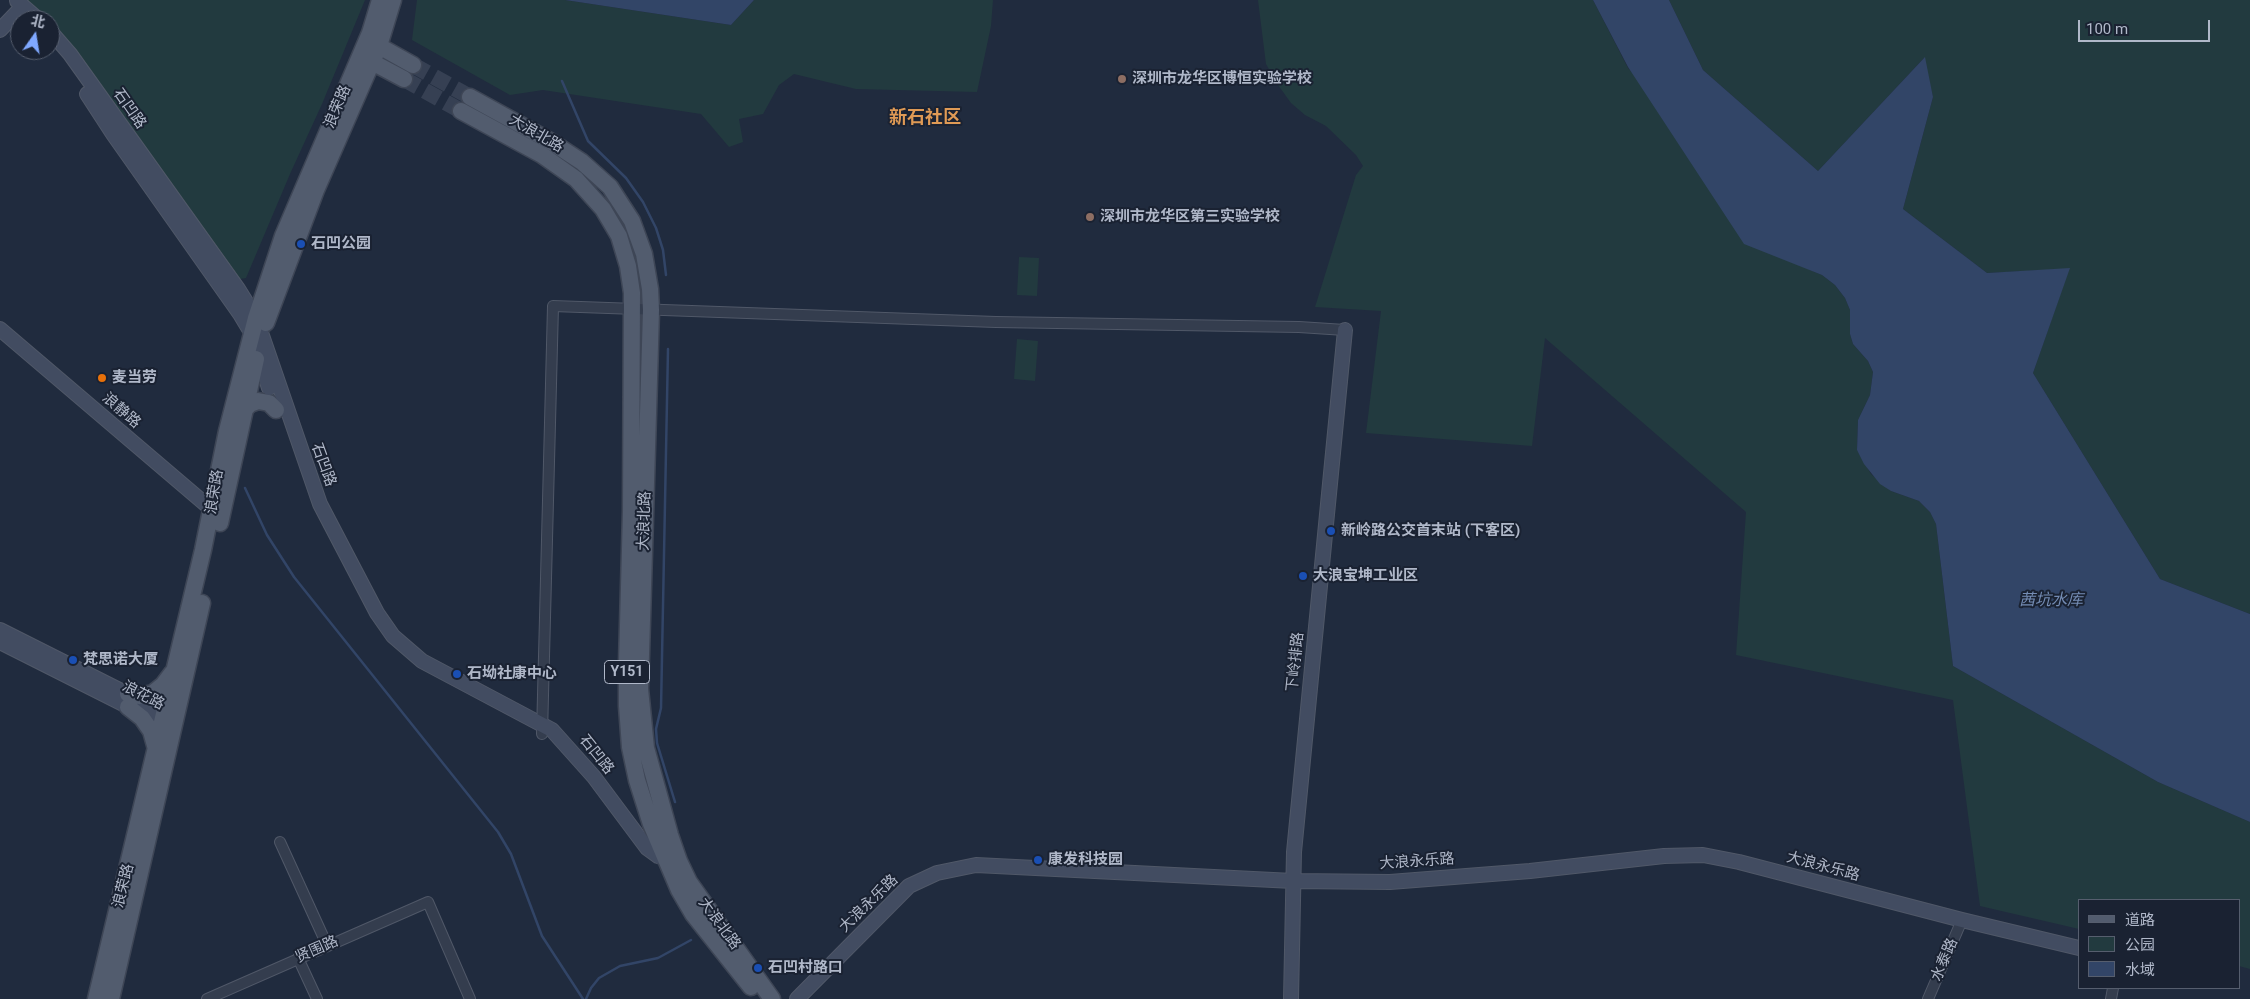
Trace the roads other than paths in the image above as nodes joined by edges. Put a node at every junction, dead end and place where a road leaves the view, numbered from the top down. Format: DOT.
graph roads {
  1 [pos="6,0"];
  2 [pos="380,0"];
  3 [pos="393,0"];
  4 [pos="21,9"];
  5 [pos="0,30"];
  6 [pos="60,42"];
  7 [pos="372,46"];
  8 [pos="60,57"];
  9 [pos="372,62"];
  10 [pos="413,65"];
  11 [pos="404,79"];
  12 [pos="632,310"];
  13 [pos="651,310"];
  14 [pos="0,329"];
  15 [pos="257,329"];
  16 [pos="1344,330"];
  17 [pos="257,352"];
  18 [pos="244,410"];
  19 [pos="276,410"];
  20 [pos="232,437"];
  21 [pos="217,514"];
  22 [pos="0,630"];
  23 [pos="0,642"];
  24 [pos="176,664"];
  25 [pos="128,700"];
  26 [pos="168,720"];
  27 [pos="542,729"];
  28 [pos="156,752"];
  29 [pos="280,842"];
  30 [pos="663,855"];
  31 [pos="1293,881"];
  32 [pos="1962,920"];
  33 [pos="327,945"];
  34 [pos="2078,948"];
  35 [pos="298,958"];
  36 [pos="98,992"];
  37 [pos="111,999"];
  38 [pos="207,999"];
  39 [pos="317,999"];
  40 [pos="470,999"];
  41 [pos="760,999"];
  42 [pos="772,999"];
  43 [pos="797,999"];
  44 [pos="1291,999"];
  45 [pos="1928,999"];
  1 -- 4 [label="street"];
  2 -- 7 [label="main road, 浪荣路"];
  3 -- 7 [label="main road, 浪荣路"];
  4 -- 5 [label="street"];
  6 -- 15 [label="street, 石凹路"];
  7 -- 9 [label="main road"];
  7 -- 10 [label="main road"];
  7 -- 15 [label="main road, 浪荣路"];
  8 -- 15 [label="street, 石凹路"];
  9 -- 11 [label="main road"];
  9 -- 15 [label="main road, 浪荣路"];
  12 -- 13 [label="street"];
  12 -- 13 [label="main road, 大浪北路"];
  12 -- 27 [label="street"];
  12 -- 30 [label="main road, 大浪北路 / Y151"];
  13 -- 16 [label="street"];
  13 -- 42 [label="main road, 大浪北路 / Y151"];
  14 -- 21 [label="street, 浪静路"];
  15 -- 17 [label="main road, 浪荣路"];
  15 -- 20 [label="main road, 浪荣路"];
  15 -- 27 [label="street, 石凹路"];
  16 -- 31 [label="street, 下岭排路"];
  17 -- 18 [label="main road, 浪荣路"];
  17 -- 19 [label="street, 石凹路"];
  18 -- 19 [label="main road"];
  18 -- 20 [label="main road, 浪荣路"];
  19 -- 27 [label="street, 石凹路"];
  20 -- 21 [label="main road, 浪荣路"];
  20 -- 21 [label="main road, 浪荣路"];
  21 -- 24 [label="main road, 浪荣路"];
  21 -- 26 [label="main road, 浪荣路"];
  22 -- 25 [label="street, 浪花路"];
  23 -- 25 [label="street, 浪花路"];
  24 -- 25 [label="main road"];
  24 -- 26 [label="main road, 浪荣路"];
  25 -- 26 [label="street, 浪花路"];
  25 -- 28 [label="main road"];
  26 -- 28 [label="main road, 浪荣路"];
  26 -- 37 [label="main road, 浪荣路"];
  27 -- 30 [label="street, 石凹路"];
  28 -- 36 [label="main road, 浪荣路"];
  29 -- 33 [label="street"];
  30 -- 41 [label="main road, 大浪北路 / Y151"];
  31 -- 32 [label="street, 大浪永乐路"];
  31 -- 43 [label="street, 大浪永乐路"];
  31 -- 44 [label="street, 下岭排路"];
  32 -- 34 [label="street, 大浪永乐路"];
  32 -- 45 [label="street, 水泰路"];
  33 -- 35 [label="street, 贤围路"];
  33 -- 40 [label="street, 贤围路"];
  35 -- 38 [label="street, 贤围路"];
  35 -- 39 [label="street"];
  36 -- 37 [label="street"];
}
